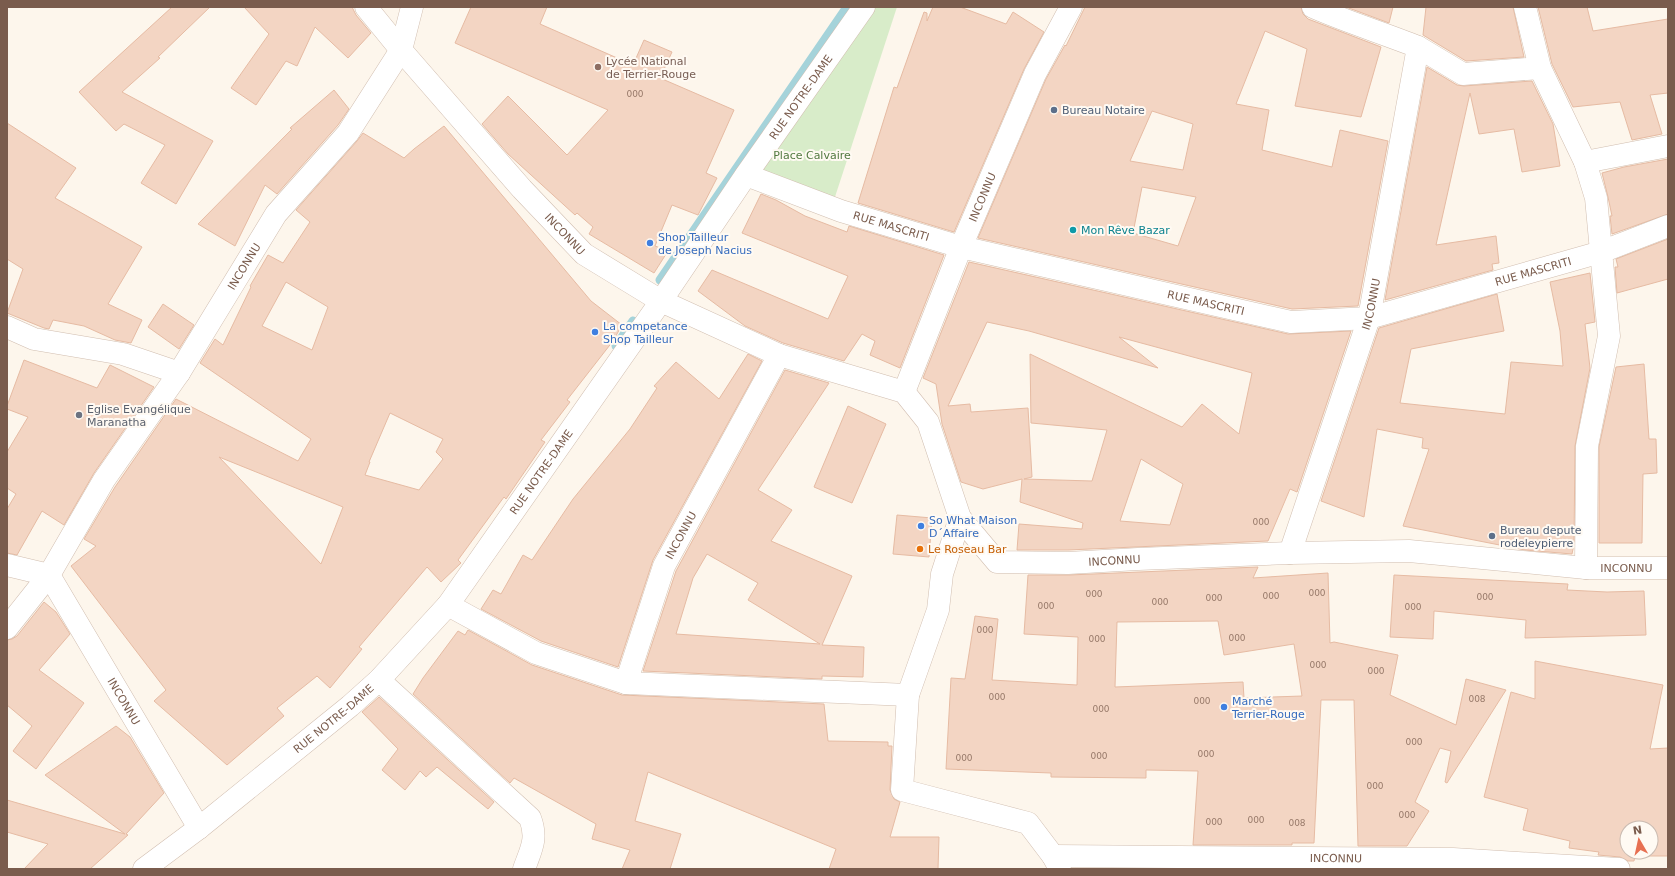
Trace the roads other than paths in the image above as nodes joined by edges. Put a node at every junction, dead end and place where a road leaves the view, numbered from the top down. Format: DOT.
graph roads {
  1 [pos="366,7"];
  2 [pos="412,7"];
  3 [pos="864,7"];
  4 [pos="1071,7"];
  5 [pos="1313,7"];
  6 [pos="1525,7"];
  7 [pos="1418,47"];
  8 [pos="401,50"];
  9 [pos="1540,68"];
  10 [pos="1668,146"];
  11 [pos="1584,162"];
  12 [pos="746,175"];
  13 [pos="1668,226"];
  14 [pos="961,247"];
  15 [pos="1601,252"];
  16 [pos="661,301"];
  17 [pos="1369,318"];
  18 [pos="7,327"];
  19 [pos="779,355"];
  20 [pos="179,373"];
  21 [pos="904,392"];
  22 [pos="960,518"];
  23 [pos="1290,553"];
  24 [pos="7,565"];
  25 [pos="1586,568"];
  26 [pos="1668,568"];
  27 [pos="50,575"];
  28 [pos="448,605"];
  29 [pos="7,628"];
  30 [pos="379,680"];
  31 [pos="626,682"];
  32 [pos="908,695"];
  33 [pos="198,828"];
  34 [pos="1056,862"];
  35 [pos="144,869"];
  36 [pos="524,869"];
  37 [pos="1619,869"];
  1 -- 8 [label="street, INCONNU"];
  2 -- 8 [label="street, INCONNU"];
  3 -- 12 [label="street, RUE NOTRE-DAME"];
  4 -- 14 [label="street, INCONNU"];
  5 -- 7 [label="street"];
  6 -- 9 [label="street, INCONNU"];
  7 -- 9 [label="street"];
  7 -- 17 [label="street, INCONNU"];
  8 -- 16 [label="street, INCONNU"];
  8 -- 20 [label="street, INCONNU"];
  9 -- 11 [label="street, INCONNU"];
  10 -- 11 [label="street"];
  11 -- 15 [label="street, INCONNU"];
  12 -- 14 [label="street, RUE MASCRITI"];
  12 -- 16 [label="street, RUE NOTRE-DAME"];
  13 -- 15 [label="street, RUE MASCRITI"];
  14 -- 17 [label="street, RUE MASCRITI"];
  14 -- 21 [label="street, INCONNU"];
  15 -- 17 [label="street, RUE MASCRITI"];
  15 -- 25 [label="street, INCONNU"];
  16 -- 19 [label="street, INCONNU"];
  16 -- 28 [label="street, RUE NOTRE-DAME"];
  17 -- 23 [label="street, INCONNU"];
  18 -- 20 [label="street"];
  19 -- 21 [label="street, INCONNU"];
  19 -- 31 [label="street, INCONNU"];
  20 -- 27 [label="street, INCONNU"];
  21 -- 22 [label="street, INCONNU"];
  22 -- 23 [label="street, INCONNU"];
  22 -- 32 [label="street, INCONNU"];
  23 -- 25 [label="street, INCONNU"];
  24 -- 27 [label="street"];
  25 -- 26 [label="street, INCONNU"];
  27 -- 29 [label="street, INCONNU"];
  27 -- 33 [label="street, INCONNU"];
  28 -- 30 [label="street, RUE NOTRE-DAME"];
  28 -- 31 [label="street"];
  30 -- 33 [label="street, RUE NOTRE-DAME"];
  30 -- 36 [label="street"];
  31 -- 32 [label="street"];
  32 -- 34 [label="street, INCONNU"];
  33 -- 35 [label="street, RUE NOTRE-DAME"];
  34 -- 37 [label="street, INCONNU"];
}
